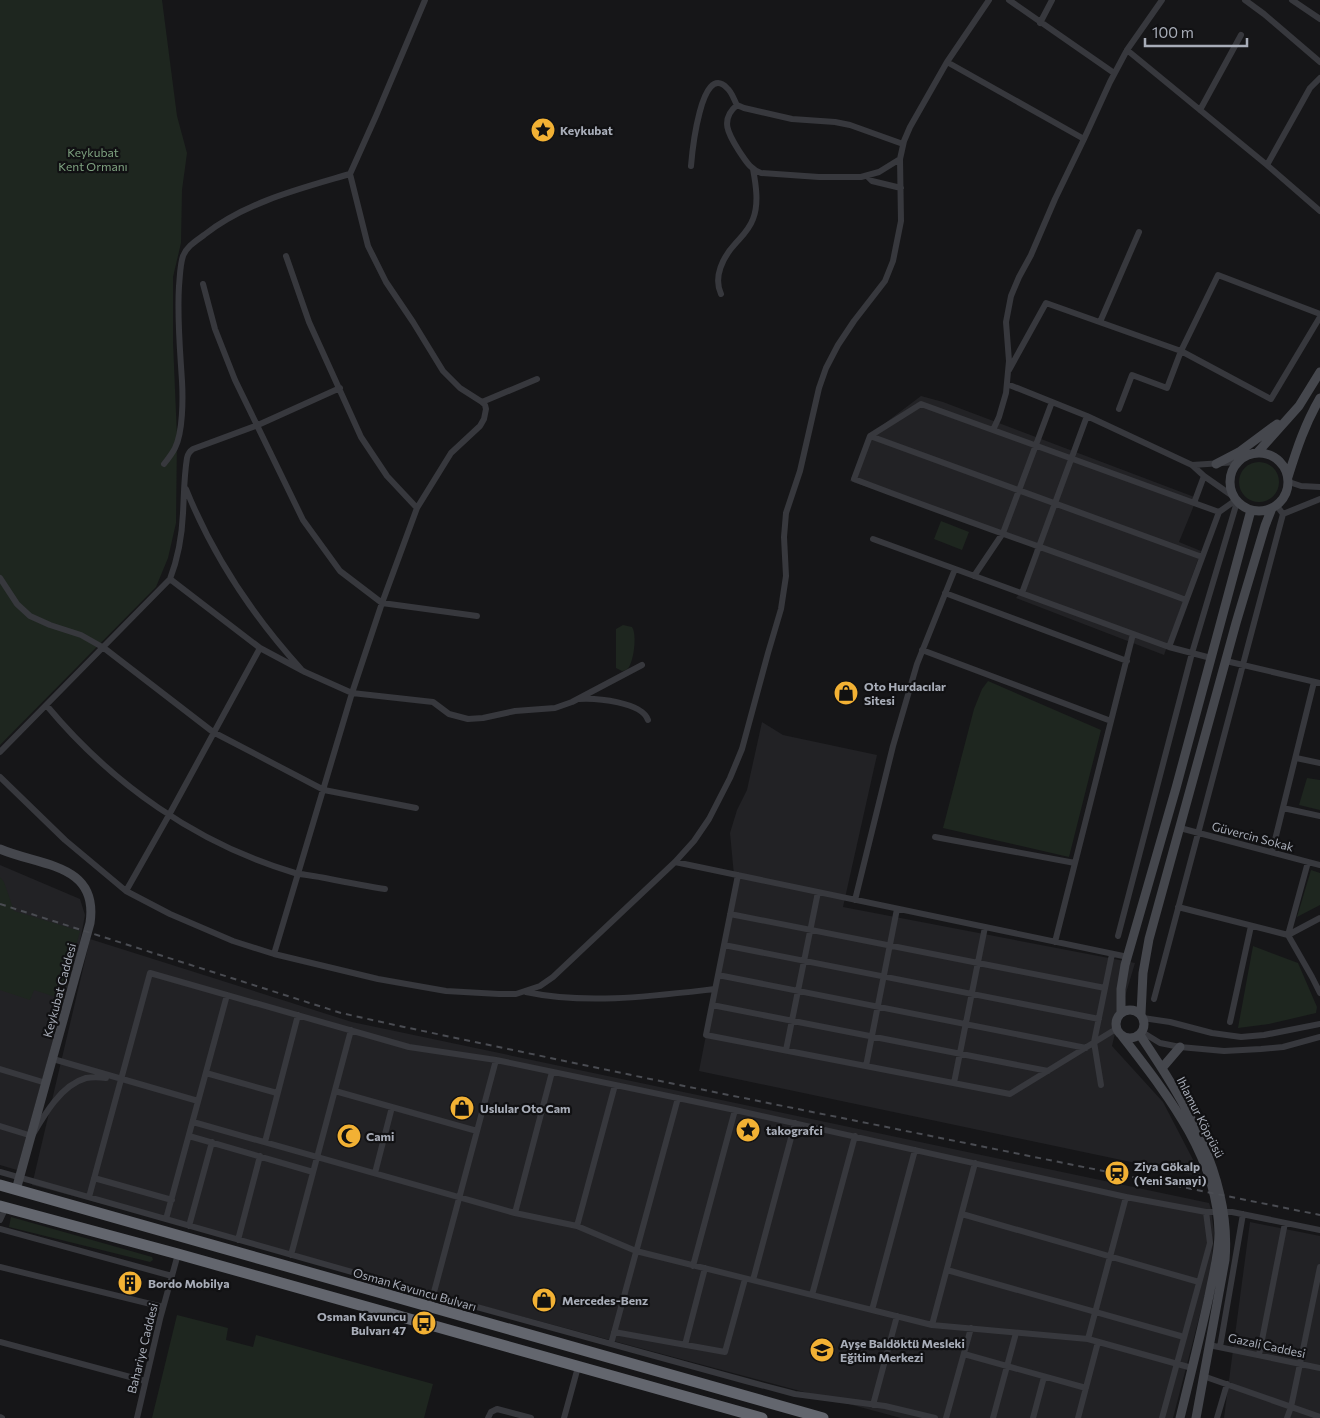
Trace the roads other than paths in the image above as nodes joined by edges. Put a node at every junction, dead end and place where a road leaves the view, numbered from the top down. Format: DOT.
graph roads {
  1 [pos="425,0"];
  2 [pos="989,0"];
  3 [pos="1009,0"];
  4 [pos="1052,0"];
  5 [pos="1162,0"];
  6 [pos="1246,0"];
  7 [pos="1292,0"];
  8 [pos="1320,19"];
  9 [pos="1040,23"];
  10 [pos="1242,35"];
  11 [pos="1127,50"];
  12 [pos="947,62"];
  13 [pos="1320,62"];
  14 [pos="1114,73"];
  15 [pos="1320,78"];
  16 [pos="737,105"];
  17 [pos="1200,110"];
  18 [pos="1084,139"];
  19 [pos="903,144"];
  20 [pos="900,159"];
  21 [pos="1268,165"];
  22 [pos="692,166"];
  23 [pos="753,169"];
  24 [pos="350,174"];
  25 [pos="867,176"];
  26 [pos="901,188"];
  27 [pos="1320,211"];
  28 [pos="1139,232"];
  29 [pos="286,256"];
  30 [pos="203,284"];
  31 [pos="721,294"];
  32 [pos="1320,315"];
  33 [pos="1100,322"];
  34 [pos="1182,351"];
  35 [pos="1008,371"];
  36 [pos="1320,372"];
  37 [pos="537,378"];
  38 [pos="1007,384"];
  39 [pos="340,388"];
  40 [pos="1320,398"];
  41 [pos="482,402"];
  42 [pos="1052,402"];
  43 [pos="1299,406"];
  44 [pos="1119,409"];
  45 [pos="1087,416"];
  46 [pos="258,425"];
  47 [pos="993,430"];
  48 [pos="870,436"];
  49 [pos="1036,446"];
  50 [pos="1257,453"];
  51 [pos="1071,459"];
  52 [pos="1238,462"];
  53 [pos="164,464"];
  54 [pos="1216,464"];
  55 [pos="1192,465"];
  56 [pos="1204,476"];
  57 [pos="1289,479"];
  58 [pos="184,486"];
  59 [pos="1320,487"];
  60 [pos="1019,490"];
  61 [pos="1320,499"];
  62 [pos="1236,500"];
  63 [pos="1055,503"];
  64 [pos="1194,503"];
  65 [pos="1275,507"];
  66 [pos="417,508"];
  67 [pos="1251,510"];
  68 [pos="1218,512"];
  69 [pos="1283,514"];
  70 [pos="1004,533"];
  71 [pos="873,539"];
  72 [pos="1039,546"];
  73 [pos="1202,557"];
  74 [pos="955,569"];
  75 [pos="974,576"];
  76 [pos="0,578"];
  77 [pos="170,579"];
  78 [pos="945,593"];
  79 [pos="1022,593"];
  80 [pos="1186,600"];
  81 [pos="382,603"];
  82 [pos="477,616"];
  83 [pos="1133,634"];
  84 [pos="1169,647"];
  85 [pos="104,648"];
  86 [pos="260,648"];
  87 [pos="922,650"];
  88 [pos="1192,653"];
  89 [pos="1211,658"];
  90 [pos="1126,661"];
  91 [pos="1226,661"];
  92 [pos="642,665"];
  93 [pos="1243,665"];
  94 [pos="305,672"];
  95 [pos="1318,681"];
  96 [pos="352,694"];
  97 [pos="577,699"];
  98 [pos="47,706"];
  99 [pos="648,720"];
  100 [pos="1111,721"];
  101 [pos="213,732"];
  102 [pos="0,752"];
  103 [pos="1296,758"];
  104 [pos="1320,763"];
  105 [pos="0,777"];
  106 [pos="324,790"];
  107 [pos="416,808"];
  108 [pos="1283,808"];
  109 [pos="169,815"];
  110 [pos="1320,816"];
  111 [pos="1180,828"];
  112 [pos="1197,833"];
  113 [pos="935,837"];
  114 [pos="0,849"];
  115 [pos="1272,852"];
  116 [pos="675,862"];
  117 [pos="1308,862"];
  118 [pos="1075,863"];
  119 [pos="1320,865"];
  120 [pos="298,873"];
  121 [pos="738,876"];
  122 [pos="385,889"];
  123 [pos="126,891"];
  124 [pos="818,892"];
  125 [pos="855,900"];
  126 [pos="1178,907"];
  127 [pos="897,909"];
  128 [pos="730,914"];
  129 [pos="1320,918"];
  130 [pos="1251,926"];
  131 [pos="985,927"];
  132 [pos="810,930"];
  133 [pos="1288,935"];
  134 [pos="1118,936"];
  135 [pos="1055,942"];
  136 [pos="724,945"];
  137 [pos="890,946"];
  138 [pos="274,954"];
  139 [pos="1112,954"];
  140 [pos="1128,957"];
  141 [pos="804,961"];
  142 [pos="978,963"];
  143 [pos="718,975"];
  144 [pos="884,977"];
  145 [pos="715,988"];
  146 [pos="1105,988"];
  147 [pos="798,991"];
  148 [pos="524,992"];
  149 [pos="1320,993"];
  150 [pos="971,994"];
  151 [pos="227,995"];
  152 [pos="1154,999"];
  153 [pos="712,1005"];
  154 [pos="878,1007"];
  155 [pos="1121,1013"];
  156 [pos="298,1015"];
  157 [pos="1142,1016"];
  158 [pos="1099,1019"];
  159 [pos="792,1021"];
  160 [pos="1230,1022"];
  161 [pos="965,1024"];
  162 [pos="1320,1024"];
  163 [pos="351,1030"];
  164 [pos="1119,1032"];
  165 [pos="1141,1034"];
  166 [pos="872,1036"];
  167 [pos="1320,1037"];
  168 [pos="1094,1042"];
  169 [pos="1180,1047"];
  170 [pos="1086,1048"];
  171 [pos="786,1050"];
  172 [pos="960,1054"];
  173 [pos="53,1060"];
  174 [pos="496,1060"];
  175 [pos="866,1066"];
  176 [pos="1162,1068"];
  177 [pos="0,1069"];
  178 [pos="1048,1071"];
  179 [pos="552,1072"];
  180 [pos="206,1073"];
  181 [pos="121,1079"];
  182 [pos="46,1082"];
  183 [pos="954,1083"];
  184 [pos="615,1085"];
  185 [pos="1101,1086"];
  186 [pos="335,1091"];
  187 [pos="277,1093"];
  188 [pos="678,1098"];
  189 [pos="198,1101"];
  190 [pos="392,1107"];
  191 [pos="735,1110"];
  192 [pos="193,1122"];
  193 [pos="795,1123"];
  194 [pos="0,1126"];
  195 [pos="477,1132"];
  196 [pos="32,1136"];
  197 [pos="189,1136"];
  198 [pos="855,1136"];
  199 [pos="212,1142"];
  200 [pos="264,1142"];
  201 [pos="915,1150"];
  202 [pos="260,1156"];
  203 [pos="318,1157"];
  204 [pos="976,1164"];
  205 [pos="0,1172"];
  206 [pos="313,1172"];
  207 [pos="375,1173"];
  208 [pos="20,1178"];
  209 [pos="94,1178"];
  210 [pos="0,1186"];
  211 [pos="16,1190"];
  212 [pos="89,1197"];
  213 [pos="460,1197"];
  214 [pos="1126,1197"];
  215 [pos="172,1200"];
  216 [pos="3,1206"];
  217 [pos="1206,1212"];
  218 [pos="514,1213"];
  219 [pos="962,1214"];
  220 [pos="1243,1214"];
  221 [pos="166,1219"];
  222 [pos="0,1220"];
  223 [pos="1285,1223"];
  224 [pos="189,1226"];
  225 [pos="577,1226"];
  226 [pos="0,1229"];
  227 [pos="1320,1230"];
  228 [pos="238,1240"];
  229 [pos="636,1251"];
  230 [pos="178,1254"];
  231 [pos="291,1255"];
  232 [pos="1110,1256"];
  233 [pos="693,1266"];
  234 [pos="0,1267"];
  235 [pos="1320,1267"];
  236 [pos="705,1268"];
  237 [pos="947,1270"];
  238 [pos="172,1276"];
  239 [pos="745,1278"];
  240 [pos="753,1280"];
  241 [pos="1199,1282"];
  242 [pos="433,1295"];
  243 [pos="812,1295"];
  244 [pos="163,1307"];
  245 [pos="430,1307"];
  246 [pos="872,1310"];
  247 [pos="1095,1312"];
  248 [pos="897,1316"];
  249 [pos="1209,1316"];
  250 [pos="932,1325"];
  251 [pos="970,1328"];
  252 [pos="614,1332"];
  253 [pos="1016,1333"];
  254 [pos="1184,1337"];
  255 [pos="1088,1340"];
  256 [pos="0,1342"];
  257 [pos="1098,1342"];
  258 [pos="611,1344"];
  259 [pos="684,1345"];
  260 [pos="1209,1345"];
  261 [pos="1220,1347"];
  262 [pos="964,1354"];
  263 [pos="1258,1355"];
  264 [pos="1177,1364"];
  265 [pos="1300,1364"];
  266 [pos="1007,1366"];
  267 [pos="578,1367"];
  268 [pos="1192,1368"];
  269 [pos="1320,1368"];
  270 [pos="1203,1376"];
  271 [pos="1044,1377"];
  272 [pos="145,1381"];
  273 [pos="1226,1384"];
  274 [pos="1086,1388"];
  275 [pos="873,1405"];
  276 [pos="1291,1406"];
  277 [pos="1320,1417"];
  278 [pos="137,1418"];
  279 [pos="488,1418"];
  280 [pos="531,1418"];
  281 [pos="564,1418"];
  282 [pos="762,1418"];
  283 [pos="822,1418"];
  284 [pos="935,1418"];
  285 [pos="946,1418"];
  286 [pos="993,1418"];
  287 [pos="1032,1418"];
  288 [pos="1078,1418"];
  289 [pos="1162,1418"];
  290 [pos="1180,1418"];
  291 [pos="1196,1418"];
  292 [pos="1217,1418"];
  293 [pos="1287,1418"];
  1 -- 24 [label="street"];
  2 -- 12 [label="street"];
  3 -- 9 [label="street"];
  4 -- 9 [label="street"];
  5 -- 11 [label="street"];
  6 -- 13 [label="street"];
  7 -- 8 [label="street"];
  9 -- 14 [label="street"];
  10 -- 17 [label="street"];
  11 -- 14 [label="street"];
  11 -- 17 [label="street"];
  12 -- 18 [label="street"];
  12 -- 19 [label="street"];
  14 -- 18 [label="street"];
  15 -- 21 [label="street"];
  16 -- 19 [label="street"];
  16 -- 22 [label="street"];
  16 -- 23 [label="street"];
  17 -- 21 [label="street"];
  18 -- 35 [label="street"];
  19 -- 20 [label="street"];
  20 -- 25 [label="street"];
  20 -- 26 [label="street"];
  21 -- 27 [label="street"];
  23 -- 25 [label="street"];
  23 -- 31 [label="street"];
  24 -- 41 [label="street"];
  24 -- 53 [label="street"];
  25 -- 26 [label="street"];
  26 -- 116 [label="street"];
  28 -- 33 [label="street"];
  29 -- 39 [label="street"];
  30 -- 46 [label="street"];
  32 -- 34 [label="street"];
  32 -- 34 [label="street"];
  33 -- 34 [label="street"];
  33 -- 35 [label="street"];
  34 -- 44 [label="street"];
  35 -- 38 [label="street"];
  36 -- 43 [label="street"];
  37 -- 41 [label="street"];
  38 -- 42 [label="street"];
  38 -- 47 [label="street"];
  39 -- 46 [label="street"];
  39 -- 66 [label="street"];
  40 -- 57 [label="street"];
  41 -- 66 [label="street"];
  42 -- 45 [label="street"];
  42 -- 49 [label="street"];
  43 -- 50 [label="street"];
  43 -- 54 [label="street"];
  45 -- 51 [label="street"];
  45 -- 55 [label="street"];
  46 -- 58 [label="street"];
  46 -- 81 [label="street"];
  47 -- 48 [label="street"];
  47 -- 49 [label="street"];
  48 -- 60 [label="street"];
  48 -- 70 [label="street"];
  49 -- 51 [label="street"];
  49 -- 60 [label="street"];
  50 -- 52 [label="street"];
  50 -- 57 [label="street"];
  51 -- 63 [label="street"];
  51 -- 64 [label="street"];
  52 -- 54 [label="street"];
  52 -- 62 [label="street"];
  54 -- 55 [label="street"];
  55 -- 56 [label="street"];
  56 -- 62 [label="street"];
  56 -- 64 [label="street"];
  57 -- 59 [label="street"];
  57 -- 65 [label="street"];
  58 -- 77 [label="street"];
  58 -- 94 [label="street"];
  60 -- 63 [label="street"];
  60 -- 70 [label="street"];
  61 -- 69 [label="street"];
  62 -- 67 [label="street"];
  62 -- 68 [label="street"];
  62 -- 88 [label="street"];
  63 -- 72 [label="street"];
  63 -- 73 [label="street"];
  64 -- 68 [label="street"];
  65 -- 67 [label="street"];
  65 -- 69 [label="street"];
  65 -- 91 [label="street"];
  66 -- 81 [label="street"];
  67 -- 89 [label="street"];
  68 -- 73 [label="street"];
  69 -- 93 [label="street"];
  70 -- 72 [label="street"];
  70 -- 75 [label="street"];
  71 -- 74 [label="street"];
  72 -- 79 [label="street"];
  72 -- 80 [label="street"];
  73 -- 80 [label="street"];
  74 -- 75 [label="street"];
  74 -- 78 [label="street"];
  75 -- 79 [label="street"];
  76 -- 85 [label="street"];
  77 -- 85 [label="street"];
  77 -- 86 [label="street"];
  78 -- 87 [label="street"];
  78 -- 90 [label="street"];
  79 -- 83 [label="street"];
  80 -- 84 [label="street"];
  81 -- 82 [label="street"];
  81 -- 96 [label="street"];
  83 -- 84 [label="street"];
  83 -- 90 [label="street"];
  84 -- 88 [label="street"];
  85 -- 98 [label="street"];
  85 -- 101 [label="street"];
  86 -- 94 [label="street"];
  86 -- 101 [label="street"];
  87 -- 100 [label="street"];
  87 -- 125 [label="street"];
  88 -- 89 [label="street"];
  88 -- 134 [label="street"];
  89 -- 140 [label="street"];
  90 -- 100 [label="street"];
  91 -- 93 [label="street"];
  91 -- 111 [label="street"];
  92 -- 97 [label="street"];
  93 -- 95 [label="street"];
  93 -- 112 [label="street"];
  94 -- 96 [label="street"];
  95 -- 103 [label="street"];
  96 -- 97 [label="street"];
  96 -- 106 [label="street"];
  97 -- 99 [label="street"];
  98 -- 102 [label="street"];
  98 -- 109 [label="street"];
  100 -- 118 [label="street"];
  101 -- 106 [label="street"];
  101 -- 109 [label="street"];
  103 -- 104 [label="street"];
  103 -- 108 [label="street"];
  105 -- 123 [label="street"];
  106 -- 107 [label="street"];
  106 -- 120 [label="street"];
  108 -- 110 [label="street"];
  108 -- 115 [label="street"];
  109 -- 120 [label="street"];
  109 -- 123 [label="street"];
  111 -- 112 [label="street, Güvercin Sokak"];
  111 -- 157 [label="street"];
  112 -- 115 [label="street, Güvercin Sokak"];
  112 -- 126 [label="street"];
  113 -- 118 [label="street"];
  114 -- 173 [label="street, Keykubat Caddesi"];
  115 -- 117 [label="street, Güvercin Sokak"];
  116 -- 121 [label="street"];
  116 -- 148 [label="street"];
  117 -- 119 [label="street, Güvercin Sokak"];
  117 -- 133 [label="street"];
  118 -- 135 [label="street"];
  120 -- 122 [label="street"];
  120 -- 138 [label="street"];
  121 -- 124 [label="street"];
  121 -- 128 [label="street"];
  123 -- 138 [label="street"];
  124 -- 125 [label="street"];
  124 -- 132 [label="street"];
  125 -- 127 [label="street"];
  126 -- 130 [label="street"];
  126 -- 152 [label="street"];
  127 -- 131 [label="street"];
  127 -- 137 [label="street"];
  128 -- 132 [label="street"];
  128 -- 136 [label="street"];
  129 -- 133 [label="street"];
  130 -- 133 [label="street"];
  130 -- 160 [label="street"];
  131 -- 135 [label="street"];
  131 -- 142 [label="street"];
  132 -- 137 [label="street"];
  132 -- 141 [label="street"];
  133 -- 149 [label="street"];
  135 -- 139 [label="street"];
  136 -- 141 [label="street"];
  136 -- 143 [label="street"];
  137 -- 142 [label="street"];
  137 -- 144 [label="street"];
  138 -- 148 [label="street"];
  139 -- 140 [label="street"];
  139 -- 146 [label="street"];
  140 -- 155 [label="street"];
  141 -- 144 [label="street"];
  141 -- 147 [label="street"];
  142 -- 146 [label="street"];
  142 -- 150 [label="street"];
  143 -- 145 [label="street"];
  143 -- 147 [label="street"];
  144 -- 150 [label="street"];
  144 -- 154 [label="street"];
  145 -- 148 [label="street"];
  145 -- 153 [label="street"];
  146 -- 158 [label="street"];
  147 -- 154 [label="street"];
  147 -- 159 [label="street"];
  150 -- 158 [label="street"];
  150 -- 161 [label="street"];
  151 -- 156 [label="street"];
  151 -- 180 [label="street"];
  151 -- 181 [label="street"];
  153 -- 159 [label="street"];
  153 -- 171 [label="street"];
  154 -- 161 [label="street"];
  154 -- 166 [label="street"];
  155 -- 157 [label="street"];
  155 -- 164 [label="street"];
  156 -- 163 [label="street"];
  156 -- 187 [label="street"];
  157 -- 162 [label="street"];
  157 -- 165 [label="street"];
  158 -- 168 [label="street"];
  159 -- 166 [label="street"];
  159 -- 171 [label="street"];
  161 -- 170 [label="street"];
  161 -- 172 [label="street"];
  163 -- 174 [label="street"];
  163 -- 186 [label="street"];
  164 -- 165 [label="street"];
  164 -- 168 [label="street"];
  164 -- 249 [label="street, Ihlamur Köprüsü"];
  165 -- 169 [label="street"];
  165 -- 176 [label="street, Ihlamur Köprüsü"];
  166 -- 172 [label="street"];
  166 -- 175 [label="street"];
  167 -- 169 [label="street"];
  168 -- 170 [label="street"];
  168 -- 185 [label="street"];
  169 -- 176 [label="street"];
  170 -- 178 [label="street"];
  171 -- 175 [label="street"];
  172 -- 178 [label="street"];
  172 -- 183 [label="street"];
  173 -- 181 [label="street"];
  173 -- 182 [label="street, Keykubat Caddesi"];
  174 -- 179 [label="street"];
  174 -- 195 [label="street"];
  175 -- 183 [label="street"];
  176 -- 249 [label="street, Ihlamur Köprüsü"];
  177 -- 182 [label="street"];
  178 -- 183 [label="street"];
  179 -- 184 [label="street"];
  179 -- 218 [label="street"];
  180 -- 187 [label="street"];
  180 -- 189 [label="street"];
  181 -- 189 [label="street"];
  181 -- 196 [label="street"];
  181 -- 209 [label="street"];
  182 -- 196 [label="street, Keykubat Caddesi"];
  184 -- 188 [label="street"];
  184 -- 225 [label="street"];
  186 -- 190 [label="street"];
  186 -- 203 [label="street"];
  187 -- 200 [label="street"];
  188 -- 191 [label="street"];
  188 -- 229 [label="street"];
  189 -- 192 [label="street"];
  190 -- 195 [label="street"];
  190 -- 207 [label="street"];
  191 -- 193 [label="street"];
  191 -- 233 [label="street"];
  192 -- 197 [label="street"];
  192 -- 200 [label="street"];
  193 -- 198 [label="street"];
  193 -- 240 [label="street"];
  194 -- 196 [label="street"];
  195 -- 213 [label="street"];
  196 -- 208 [label="street, Keykubat Caddesi"];
  197 -- 199 [label="street"];
  197 -- 215 [label="street"];
  198 -- 201 [label="street"];
  198 -- 243 [label="street"];
  199 -- 202 [label="street"];
  199 -- 224 [label="street"];
  200 -- 203 [label="street"];
  201 -- 204 [label="street"];
  201 -- 246 [label="street"];
  202 -- 206 [label="street"];
  202 -- 228 [label="street"];
  203 -- 206 [label="street"];
  203 -- 207 [label="street"];
  204 -- 214 [label="street"];
  204 -- 219 [label="street"];
  205 -- 208 [label="street"];
  206 -- 231 [label="street"];
  207 -- 213 [label="street"];
  208 -- 211 [label="street, Keykubat Caddesi"];
  208 -- 212 [label="street"];
  209 -- 212 [label="street"];
  209 -- 215 [label="street"];
  210 -- 211 [label="highway, Osman Kavuncu Bulvarı"];
  211 -- 216 [label="highway"];
  211 -- 245 [label="highway, Osman Kavuncu Bulvarı"];
  212 -- 221 [label="street"];
  213 -- 218 [label="street"];
  213 -- 242 [label="street"];
  214 -- 217 [label="street"];
  214 -- 232 [label="street"];
  215 -- 221 [label="street"];
  216 -- 222 [label="street"];
  216 -- 230 [label="highway"];
  217 -- 220 [label="street"];
  217 -- 241 [label="street"];
  218 -- 225 [label="street"];
  219 -- 232 [label="street"];
  219 -- 237 [label="street"];
  220 -- 223 [label="street"];
  220 -- 261 [label="street"];
  221 -- 224 [label="street"];
  223 -- 227 [label="street"];
  223 -- 263 [label="street"];
  224 -- 228 [label="street"];
  225 -- 229 [label="street"];
  226 -- 238 [label="street"];
  228 -- 231 [label="street"];
  229 -- 233 [label="street"];
  229 -- 252 [label="street"];
  230 -- 238 [label="street, Bahariye Caddesi"];
  230 -- 267 [label="highway"];
  231 -- 242 [label="street"];
  232 -- 241 [label="street"];
  232 -- 247 [label="street"];
  233 -- 236 [label="street"];
  234 -- 244 [label="street"];
  235 -- 265 [label="street"];
  236 -- 239 [label="street"];
  236 -- 259 [label="street"];
  237 -- 247 [label="street"];
  237 -- 250 [label="street"];
  238 -- 244 [label="street, Bahariye Caddesi"];
  239 -- 240 [label="street"];
  239 -- 259 [label="street"];
  240 -- 243 [label="street"];
  241 -- 254 [label="street"];
  242 -- 245 [label="street"];
  242 -- 258 [label="street"];
  243 -- 246 [label="street"];
  244 -- 272 [label="street, Bahariye Caddesi"];
  245 -- 283 [label="highway, Osman Kavuncu Bulvarı"];
  246 -- 248 [label="street"];
  247 -- 254 [label="street"];
  247 -- 255 [label="street"];
  248 -- 250 [label="street"];
  248 -- 275 [label="street"];
  249 -- 260 [label="street"];
  249 -- 268 [label="street"];
  250 -- 251 [label="street"];
  251 -- 253 [label="street"];
  251 -- 262 [label="street"];
  252 -- 258 [label="street"];
  252 -- 259 [label="street"];
  253 -- 255 [label="street"];
  253 -- 266 [label="street"];
  254 -- 264 [label="street"];
  255 -- 257 [label="street"];
  256 -- 272 [label="street"];
  257 -- 264 [label="street"];
  257 -- 274 [label="street"];
  258 -- 275 [label="street"];
  260 -- 261 [label="street, Gazali Caddesi"];
  260 -- 270 [label="street"];
  261 -- 263 [label="street, Gazali Caddesi"];
  262 -- 266 [label="street"];
  262 -- 285 [label="street"];
  263 -- 265 [label="street, Gazali Caddesi"];
  264 -- 268 [label="street"];
  264 -- 289 [label="street"];
  265 -- 269 [label="street, Gazali Caddesi"];
  265 -- 276 [label="street"];
  266 -- 271 [label="street"];
  266 -- 286 [label="street"];
  267 -- 281 [label="street"];
  267 -- 282 [label="highway"];
  268 -- 290 [label="street"];
  270 -- 273 [label="street"];
  270 -- 291 [label="street"];
  271 -- 274 [label="street"];
  271 -- 287 [label="street"];
  272 -- 278 [label="street, Bahariye Caddesi"];
  273 -- 276 [label="street"];
  273 -- 292 [label="street"];
  274 -- 288 [label="street"];
  275 -- 284 [label="street"];
  276 -- 277 [label="street"];
  276 -- 293 [label="street"];
  279 -- 280 [label="street"];
}
